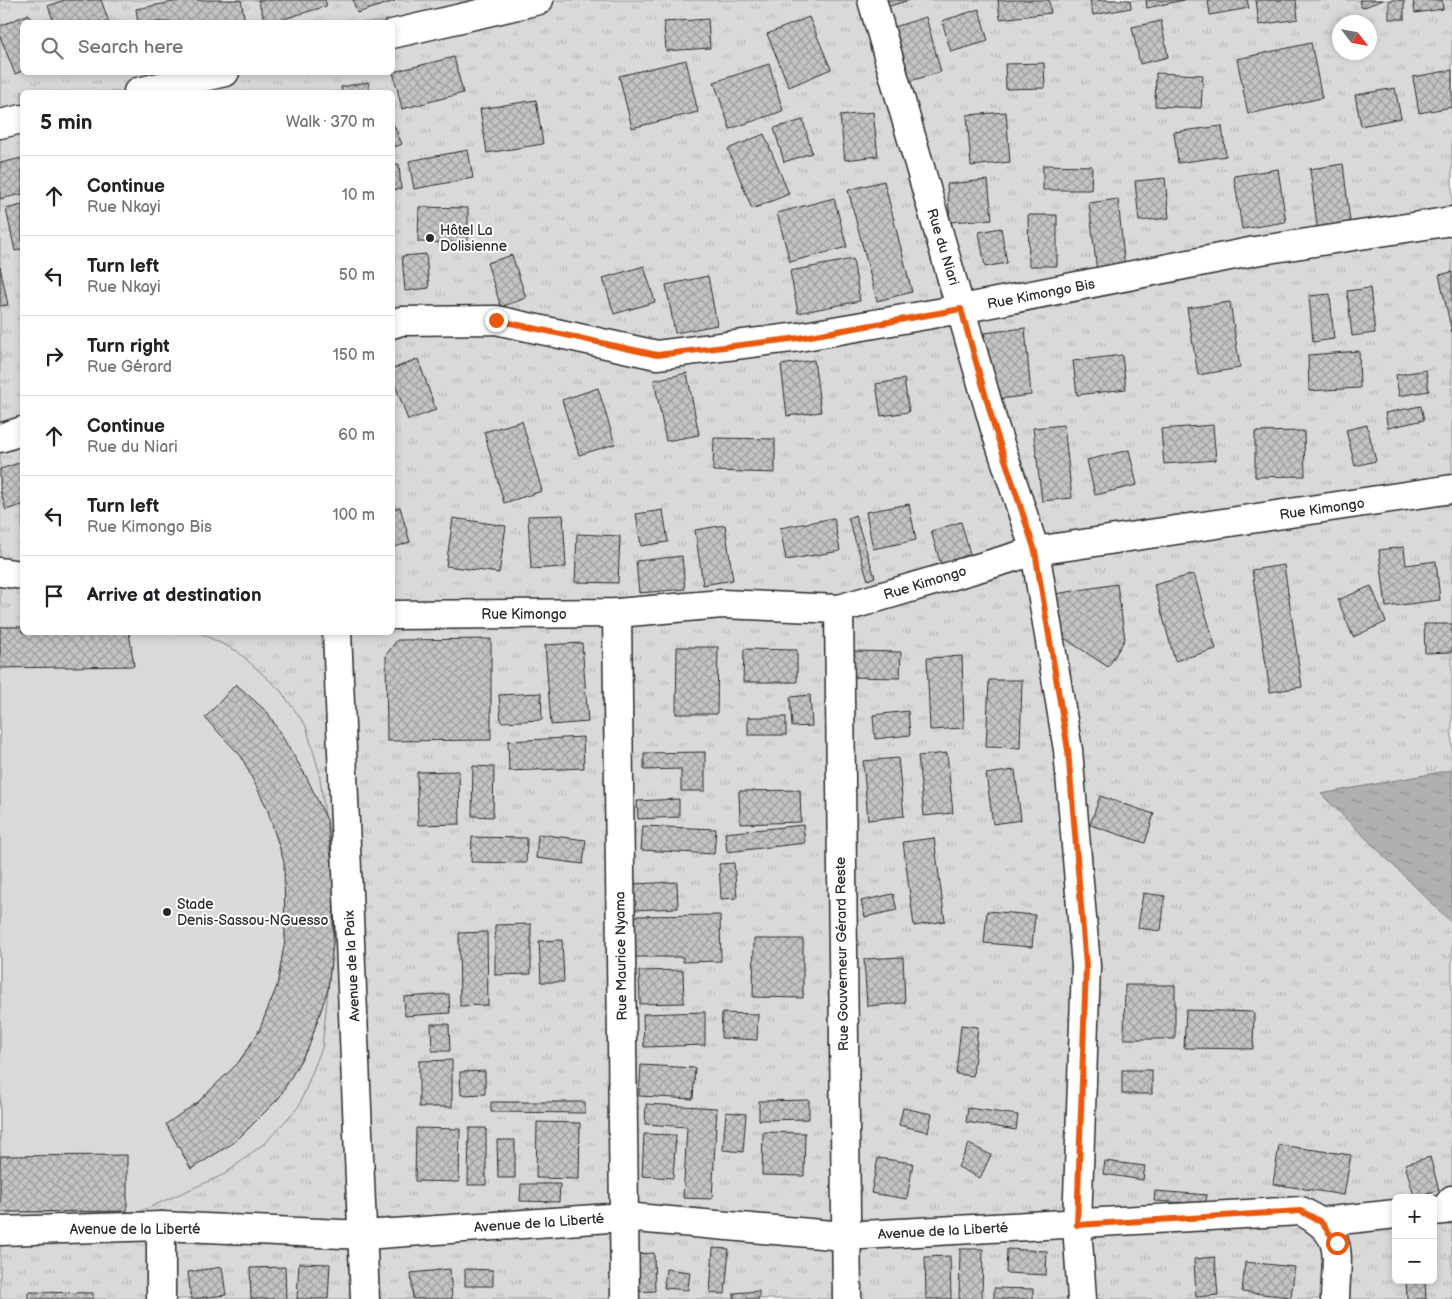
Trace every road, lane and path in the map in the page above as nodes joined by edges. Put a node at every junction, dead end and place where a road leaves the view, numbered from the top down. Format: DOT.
graph roads {
  1 [pos="539,0"];
  2 [pos="872,0"];
  3 [pos="395,33"];
  4 [pos="212,75"];
  5 [pos="147,90"];
  6 [pos="20,119"];
  7 [pos="0,124"];
  8 [pos="1452,221"];
  9 [pos="961,309"];
  10 [pos="395,323"];
  11 [pos="20,432"];
  12 [pos="0,438"];
  13 [pos="1452,489"];
  14 [pos="1035,551"];
  15 [pos="0,572"];
  16 [pos="20,575"];
  17 [pos="839,609"];
  18 [pos="617,613"];
  19 [pos="395,614"];
  20 [pos="337,635"];
  21 [pos="1452,1200"];
  22 [pos="1437,1211"];
  23 [pos="1392,1214"];
  24 [pos="624,1217"];
  25 [pos="1321,1222"];
  26 [pos="1077,1225"];
  27 [pos="161,1226"];
  28 [pos="0,1230"];
  29 [pos="364,1235"];
  30 [pos="844,1236"];
  31 [pos="161,1299"];
  32 [pos="365,1299"];
  33 [pos="624,1299"];
  34 [pos="847,1299"];
  35 [pos="1082,1299"];
  36 [pos="1335,1299"];
  1 -- 3 [label="street"];
  2 -- 9 [label="street, Rue du Niari"];
  4 -- 5 [label="street"];
  6 -- 7 [label="street"];
  8 -- 9 [label="street, Rue Kimongo Bis"];
  9 -- 10 [label="street, Rue Kimongo Bis"];
  9 -- 14 [label="street, Rue du Niari"];
  11 -- 12 [label="street"];
  13 -- 14 [label="street, Rue Kimongo"];
  14 -- 17 [label="street, Rue Kimongo"];
  14 -- 26 [label="street, Rue du Niari"];
  15 -- 16 [label="street"];
  17 -- 18 [label="street, Rue Kimongo"];
  17 -- 30 [label="street, Rue Gouverneur Gérard Reste"];
  18 -- 19 [label="street, Rue Kimongo"];
  18 -- 24 [label="street, Rue Maurice Nyama"];
  20 -- 29 [label="street, Avenue de la Paix"];
  21 -- 22 [label="street"];
  23 -- 25 [label="street"];
  24 -- 29 [label="street, Avenue de la Liberté"];
  24 -- 30 [label="street, Avenue de la Liberté"];
  24 -- 33 [label="street, Rue Maurice Nyama"];
  25 -- 26 [label="street, Avenue de la Liberté"];
  25 -- 36 [label="street"];
  26 -- 30 [label="street, Avenue de la Liberté"];
  26 -- 35 [label="street, Rue du Niari"];
  27 -- 28 [label="street, Avenue de la Liberté"];
  27 -- 29 [label="street, Avenue de la Liberté"];
  27 -- 31 [label="street"];
  29 -- 32 [label="street, Avenue de la Paix"];
  30 -- 34 [label="street, Rue Gouverneur Gérard Reste"];
}
